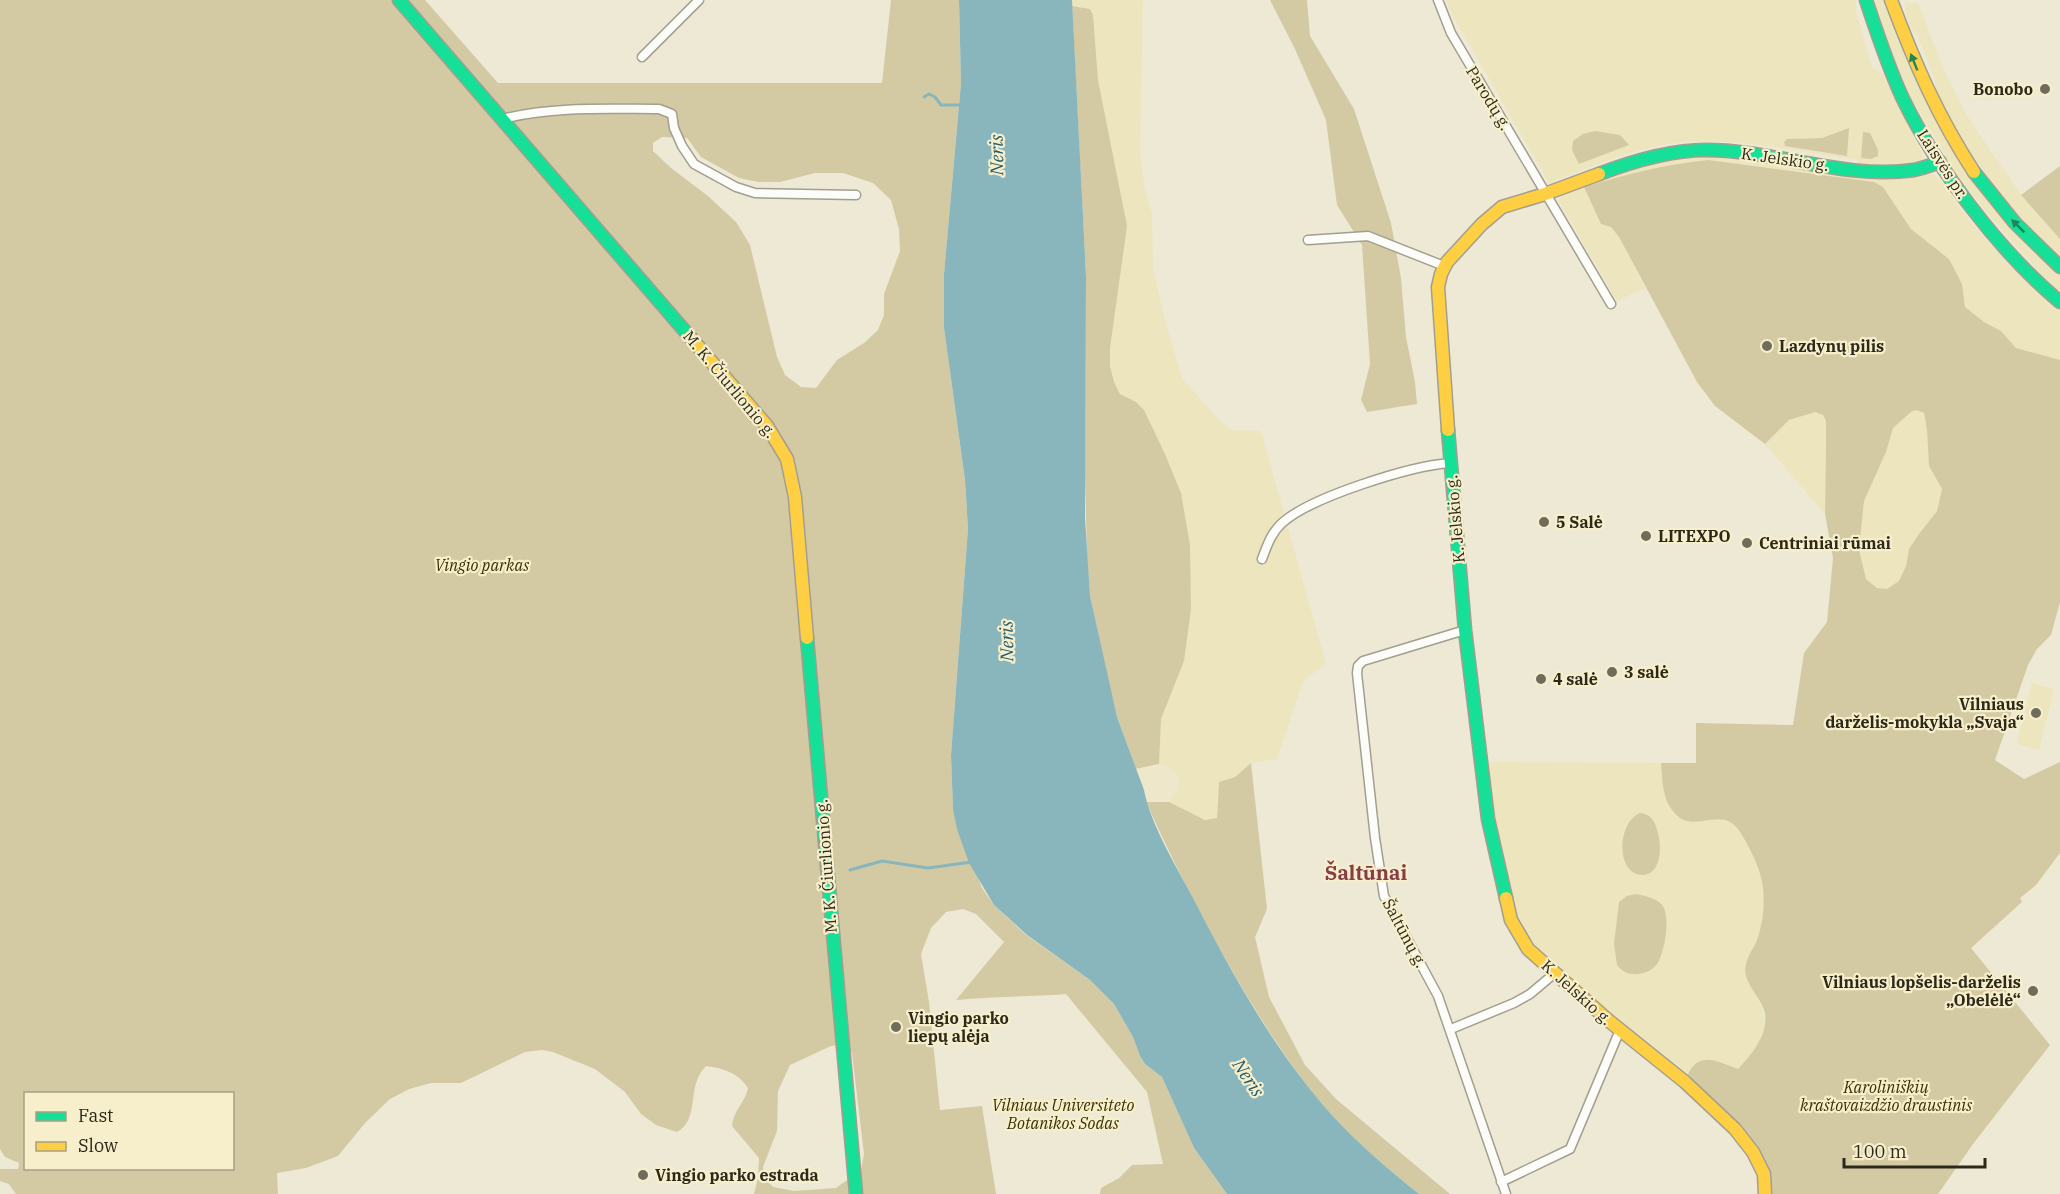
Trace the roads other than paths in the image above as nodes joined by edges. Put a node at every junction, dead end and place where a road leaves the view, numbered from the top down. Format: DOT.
graph roads {
  1 [pos="399,0"];
  2 [pos="699,0"];
  3 [pos="1438,0"];
  4 [pos="1866,0"];
  5 [pos="1891,0"];
  6 [pos="642,57"];
  7 [pos="502,119"];
  8 [pos="1940,162"];
  9 [pos="1546,194"];
  10 [pos="856,195"];
  11 [pos="1308,240"];
  12 [pos="1444,266"];
  13 [pos="2060,267"];
  14 [pos="2060,302"];
  15 [pos="1611,304"];
  16 [pos="1450,463"];
  17 [pos="1262,559"];
  18 [pos="1465,630"];
  19 [pos="1555,973"];
  20 [pos="1451,1029"];
  21 [pos="1621,1031"];
  22 [pos="1502,1182"];
  23 [pos="856,1194"];
  24 [pos="1506,1194"];
  25 [pos="1765,1194"];
  1 -- 7 [label="street, M. K. Čiurlionio g."];
  2 -- 6 [label="street"];
  3 -- 9 [label="street, Parodų g."];
  4 -- 8 [label="street, Laisvės pr."];
  13 -- 5 [label="street, Laisvės pr., one-way"];
  7 -- 10 [label="street"];
  7 -- 23 [label="street, M. K. Čiurlionio g."];
  8 -- 9 [label="street, K. Jelskio g."];
  8 -- 14 [label="street, Laisvės pr."];
  9 -- 12 [label="street, K. Jelskio g."];
  9 -- 15 [label="street, Parodų g."];
  11 -- 12 [label="street"];
  12 -- 16 [label="street, K. Jelskio g."];
  16 -- 17 [label="street"];
  16 -- 18 [label="street, K. Jelskio g."];
  18 -- 19 [label="street, K. Jelskio g."];
  18 -- 20 [label="street, Šaltūnų g."];
  19 -- 20 [label="street"];
  19 -- 21 [label="street, K. Jelskio g."];
  20 -- 22 [label="street, Šaltūnų g."];
  21 -- 22 [label="street"];
  21 -- 25 [label="street, K. Jelskio g."];
  22 -- 24 [label="street, Šaltūnų g."];
}
